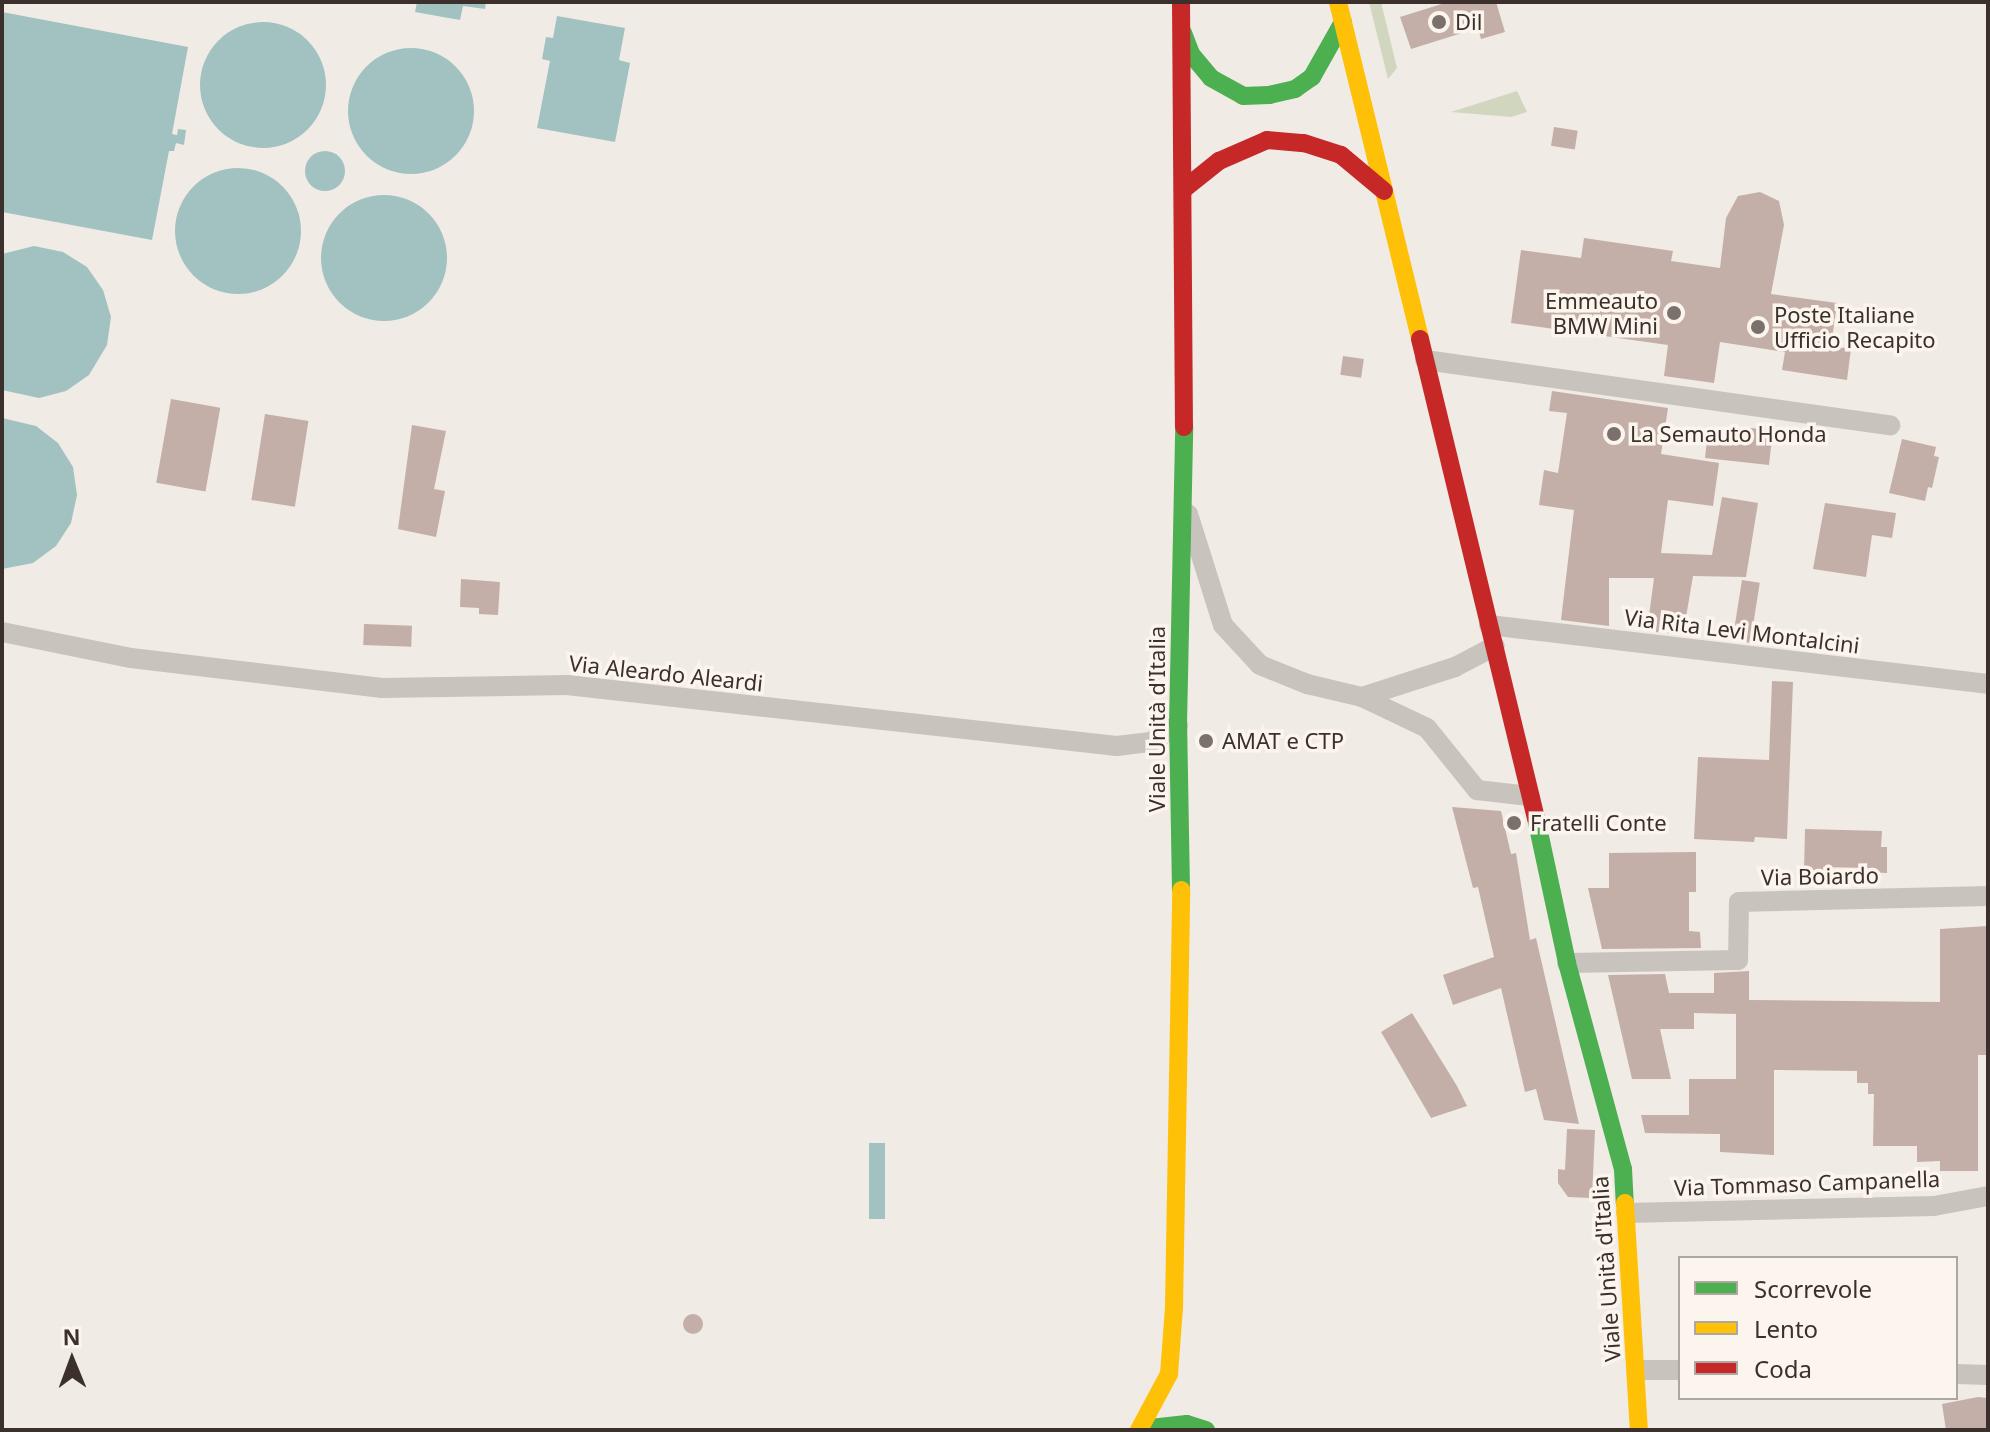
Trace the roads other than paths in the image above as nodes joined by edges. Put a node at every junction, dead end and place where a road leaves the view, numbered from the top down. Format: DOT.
graph roads {
  1 [pos="1181,2"];
  2 [pos="1338,2"];
  3 [pos="1343,22"];
  4 [pos="1181,29"];
  5 [pos="1184,189"];
  6 [pos="1384,191"];
  7 [pos="1425,360"];
  8 [pos="1890,425"];
  9 [pos="1183,495"];
  10 [pos="1489,625"];
  11 [pos="2,632"];
  12 [pos="1495,646"];
  13 [pos="1988,684"];
  14 [pos="1362,697"];
  15 [pos="1178,725"];
  16 [pos="1530,796"];
  17 [pos="1988,896"];
  18 [pos="1567,963"];
  19 [pos="1988,1196"];
  20 [pos="1626,1213"];
  21 [pos="1638,1370"];
  22 [pos="1958,1374"];
  23 [pos="1675,1375"];
  24 [pos="1988,1375"];
  25 [pos="1140,1429"];
  26 [pos="1206,1430"];
  27 [pos="1639,1430"];
  1 -- 4 [label="main road, Viale Unità d'Italia"];
  2 -- 3 [label="main road, Viale Unità d'Italia"];
  3 -- 4 [label="main road"];
  3 -- 6 [label="main road, Viale Unità d'Italia"];
  4 -- 5 [label="main road, Viale Unità d'Italia"];
  5 -- 6 [label="main road"];
  5 -- 9 [label="main road, Viale Unità d'Italia"];
  6 -- 7 [label="main road, Viale Unità d'Italia"];
  7 -- 8 [label="street"];
  7 -- 10 [label="main road, Viale Unità d'Italia"];
  9 -- 14 [label="street"];
  9 -- 15 [label="main road, Viale Unità d'Italia"];
  10 -- 12 [label="main road, Viale Unità d'Italia"];
  10 -- 13 [label="street, Via Rita Levi Montalcini"];
  11 -- 15 [label="street, Via Aleardo Aleardi"];
  12 -- 14 [label="street"];
  12 -- 16 [label="main road, Viale Unità d'Italia"];
  14 -- 16 [label="street"];
  15 -- 25 [label="main road, Viale Unità d'Italia"];
  16 -- 18 [label="main road, Viale Unità d'Italia"];
  17 -- 18 [label="street, Via Boiardo"];
  18 -- 20 [label="main road, Viale Unità d'Italia"];
  19 -- 20 [label="street, Via Tommaso Campanella"];
  20 -- 21 [label="main road, Viale Unità d'Italia"];
  21 -- 23 [label="street"];
  21 -- 27 [label="main road, Viale Unità d'Italia"];
  22 -- 24 [label="street"];
  25 -- 26 [label="main road, Viale Unità d'Italia"];
}
